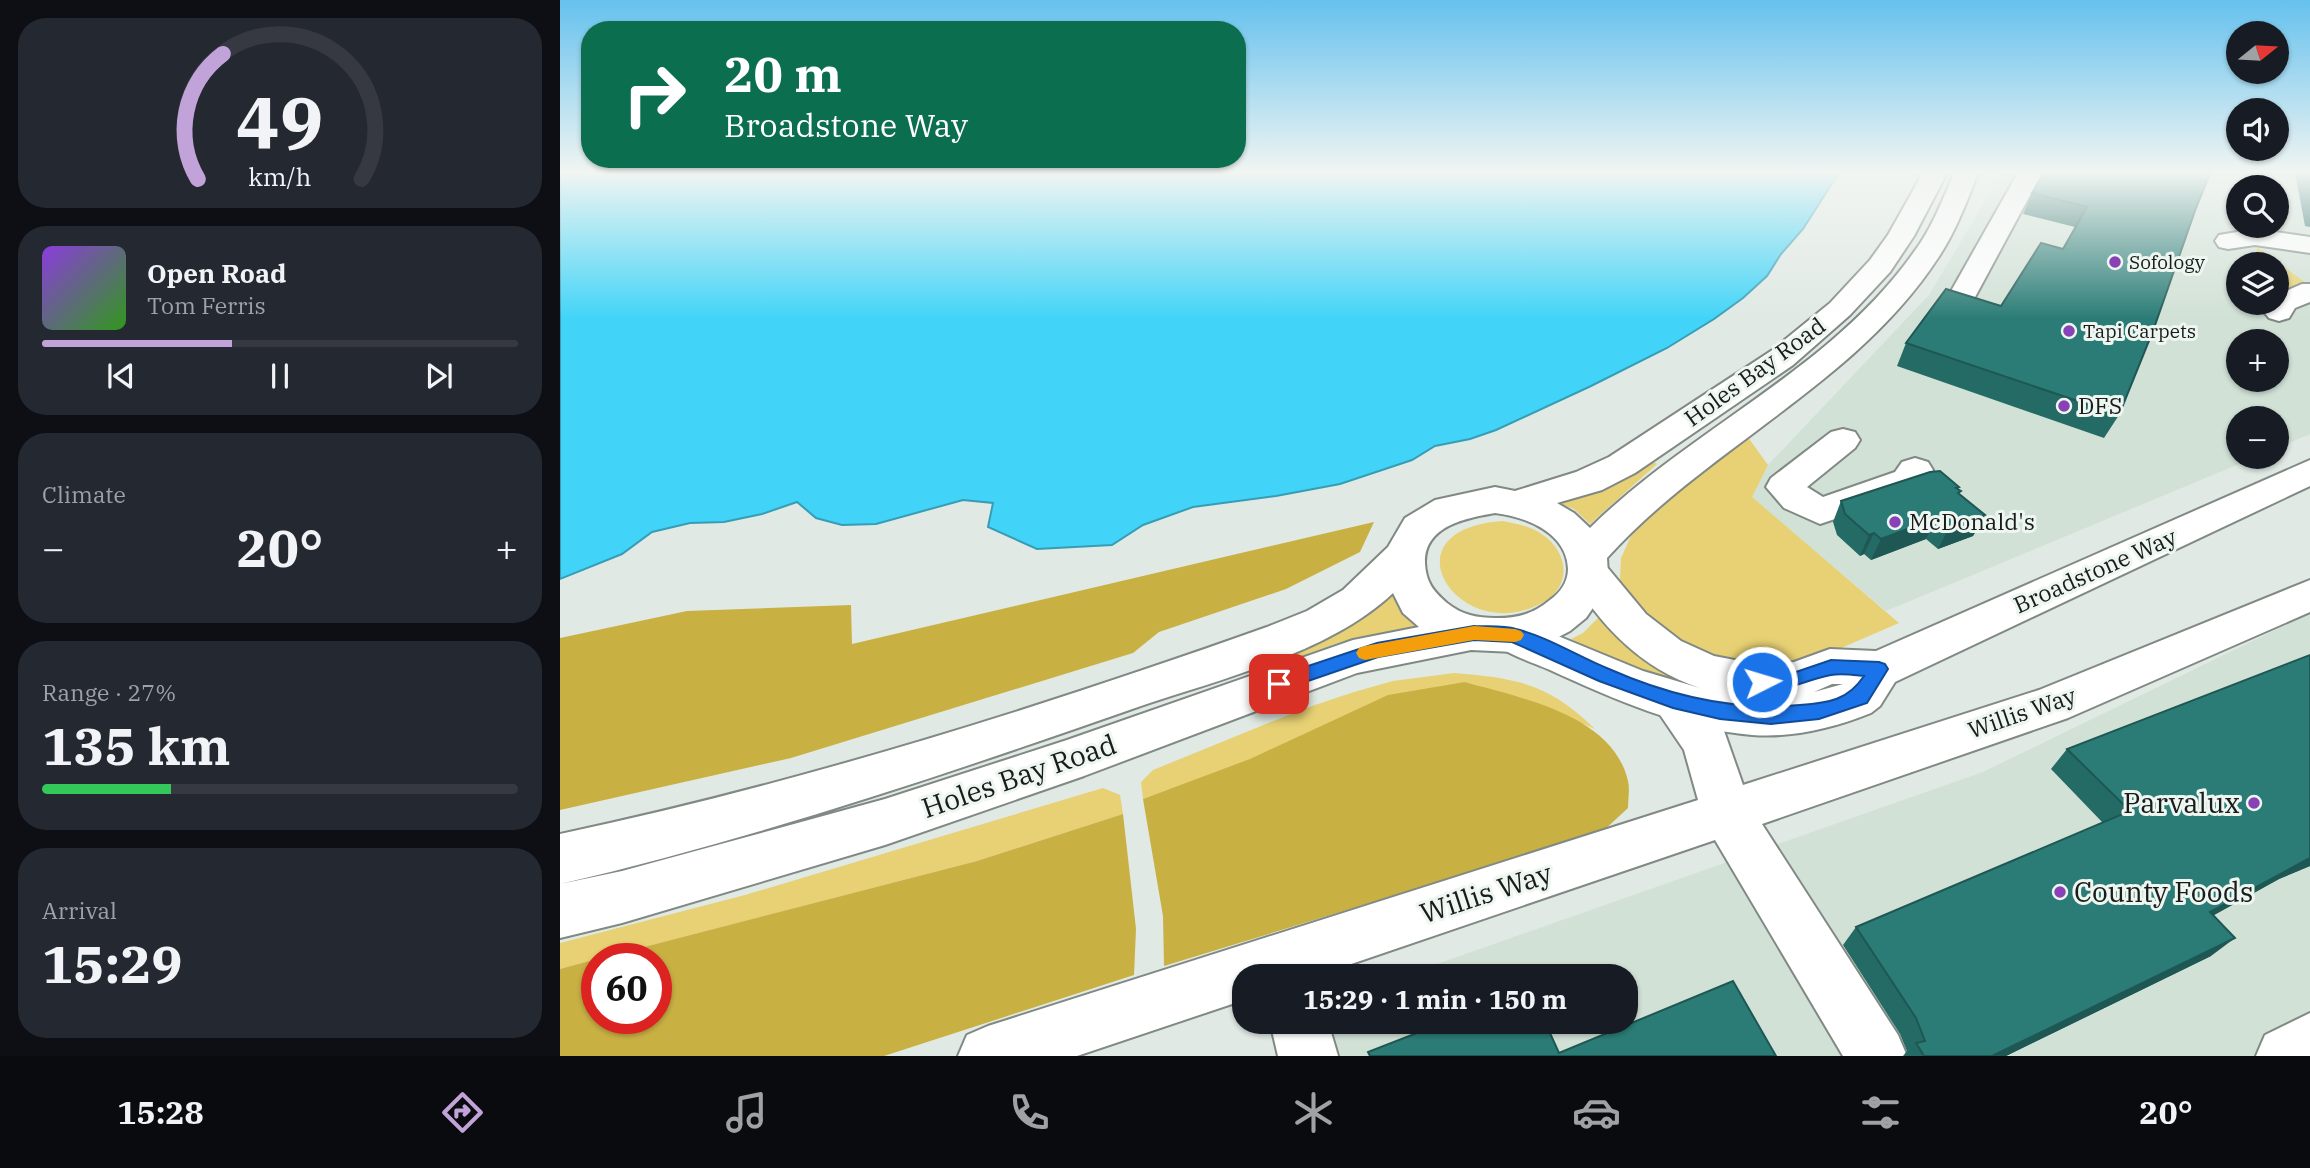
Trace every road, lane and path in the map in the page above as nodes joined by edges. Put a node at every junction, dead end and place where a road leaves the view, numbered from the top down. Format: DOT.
graph roads {
  1 [pos="1909,220"];
  2 [pos="1946,220"];
  3 [pos="2004,220"];
  4 [pos="2243,238"];
  5 [pos="2276,238"];
  6 [pos="2286,238"];
  7 [pos="2228,241"];
  8 [pos="2310,245"];
  9 [pos="2310,271"];
  10 [pos="1964,293"];
  11 [pos="2310,293"];
  12 [pos="2289,300"];
  13 [pos="1837,446"];
  14 [pos="1915,470"];
  15 [pos="2310,472"];
  16 [pos="1517,503"];
  17 [pos="1402,557"];
  18 [pos="1587,563"];
  19 [pos="2310,595"];
  20 [pos="1494,634"];
  21 [pos="1879,669"];
  22 [pos="1673,700"];
  23 [pos="1726,812"];
  24 [pos="560,859"];
  25 [pos="560,911"];
  26 [pos="1294,964"];
  27 [pos="1232,983"];
  28 [pos="1302,1034"];
  29 [pos="2310,1043"];
  30 [pos="989,1056"];
  31 [pos="1308,1056"];
  32 [pos="1877,1056"];
  33 [pos="2286,1056"];
  1 -- 16 [label="main road, Holes Bay Road"];
  2 -- 18 [label="main road, Holes Bay Road"];
  3 -- 10 [label="main road"];
  4 -- 7 [label="main road"];
  5 -- 9 [label="main road"];
  6 -- 8 [label="main road"];
  11 -- 12 [label="main road"];
  13 -- 14 [label="main road"];
  15 -- 21 [label="main road, Broadstone Way"];
  16 -- 17 [label="main road"];
  16 -- 18 [label="main road"];
  17 -- 20 [label="main road"];
  17 -- 24 [label="main road, Holes Bay Road"];
  18 -- 20 [label="main road"];
  18 -- 21 [label="main road, Broadstone Way"];
  19 -- 23 [label="main road, Willis Way"];
  20 -- 22 [label="main road"];
  20 -- 25 [label="main road, Holes Bay Road"];
  21 -- 22 [label="main road"];
  22 -- 23 [label="main road"];
  23 -- 26 [label="main road, Willis Way"];
  23 -- 32 [label="main road"];
  27 -- 30 [label="main road, Willis Way"];
  28 -- 31 [label="main road"];
  29 -- 33 [label="main road"];
}
